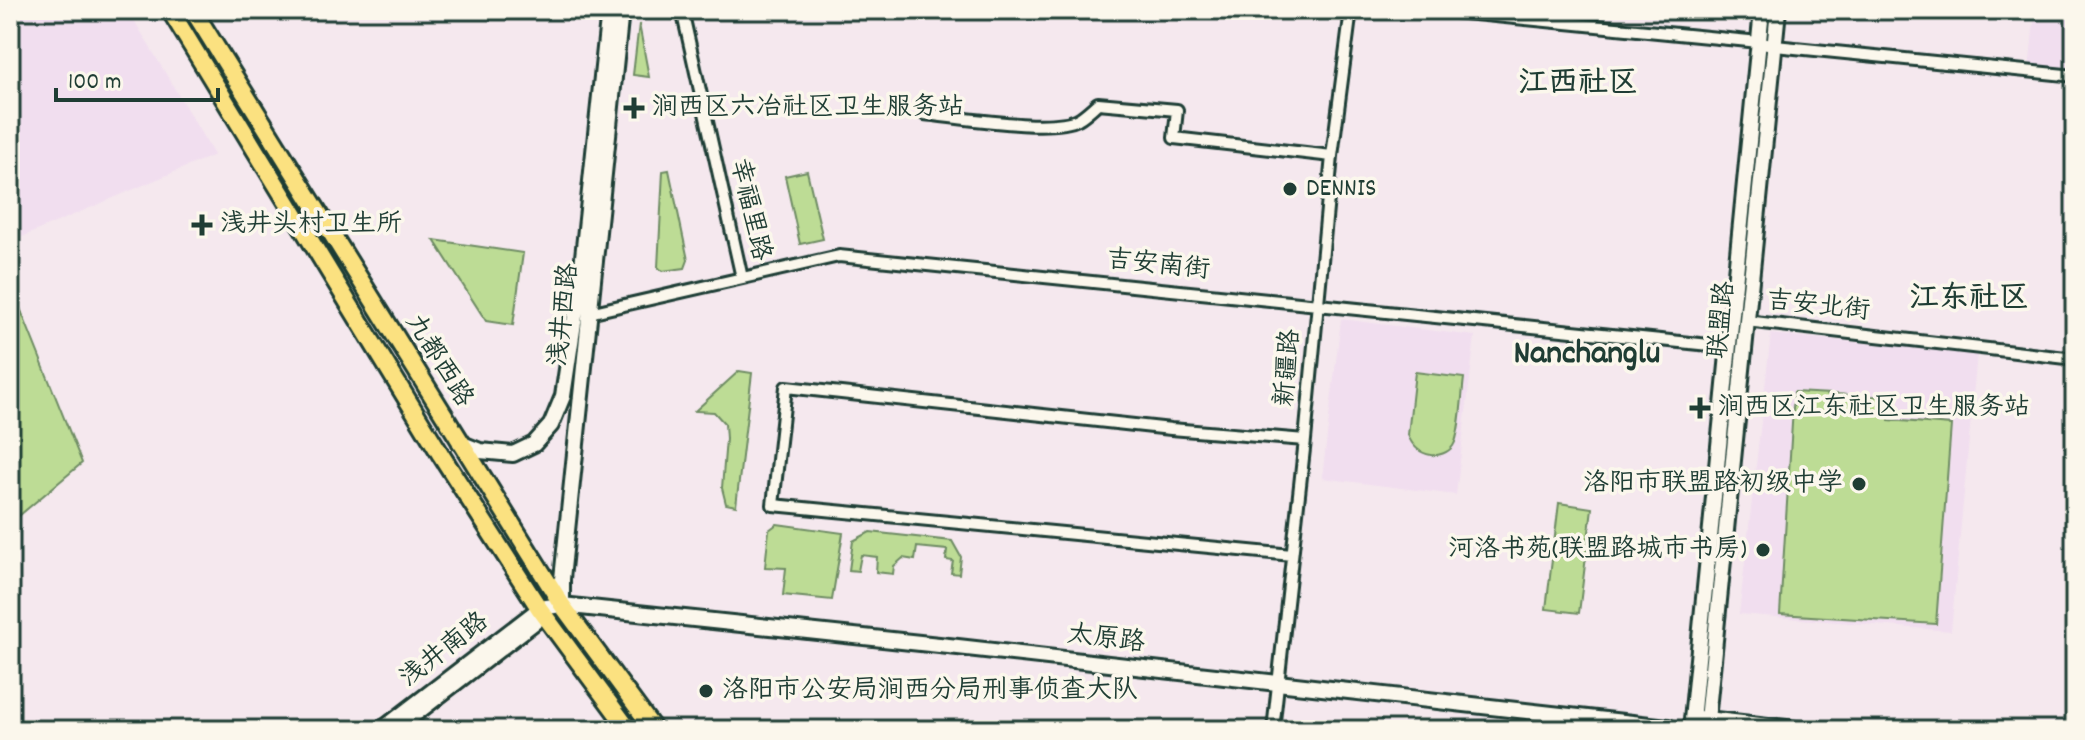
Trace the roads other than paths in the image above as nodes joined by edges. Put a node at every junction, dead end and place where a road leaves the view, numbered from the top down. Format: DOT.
graph roads {
  1 [pos="170,10"];
  2 [pos="193,10"];
  3 [pos="609,10"];
  4 [pos="621,10"];
  5 [pos="682,10"];
  6 [pos="1351,10"];
  7 [pos="1434,10"];
  8 [pos="1762,10"];
  9 [pos="1778,10"];
  10 [pos="1759,42"];
  11 [pos="1775,46"];
  12 [pos="2075,76"];
  13 [pos="924,114"];
  14 [pos="1332,156"];
  15 [pos="742,278"];
  16 [pos="1317,304"];
  17 [pos="589,313"];
  18 [pos="1746,321"];
  19 [pos="1729,347"];
  20 [pos="2075,359"];
  21 [pos="1305,440"];
  22 [pos="460,443"];
  23 [pos="1292,555"];
  24 [pos="562,605"];
  25 [pos="542,612"];
  26 [pos="1279,684"];
  27 [pos="1699,724"];
  28 [pos="1670,728"];
  29 [pos="380,730"];
  30 [pos="396,730"];
  31 [pos="629,730"];
  32 [pos="654,730"];
  33 [pos="1273,730"];
  34 [pos="1805,730"];
  1 -- 25 [label="main road, 九都西路"];
  2 -- 22 [label="main road, 九都西路"];
  3 -- 22 [label="main road, 浅井西路"];
  4 -- 17 [label="main road, 浅井西路"];
  5 -- 15 [label="street, 幸福里路"];
  6 -- 14 [label="street, 新疆路"];
  7 -- 10 [label="street"];
  8 -- 10 [label="main road, 联盟路"];
  9 -- 11 [label="main road, 联盟路"];
  10 -- 11 [label="street"];
  10 -- 19 [label="main road, 联盟路"];
  11 -- 12 [label="street"];
  11 -- 18 [label="main road, 联盟路"];
  13 -- 14 [label="street"];
  14 -- 16 [label="street, 新疆路"];
  15 -- 16 [label="street, 吉安南街"];
  15 -- 17 [label="street, 吉安南街"];
  16 -- 19 [label="street, 吉安南街"];
  16 -- 21 [label="street, 新疆路"];
  17 -- 24 [label="main road, 浅井西路"];
  18 -- 20 [label="street, 吉安北街"];
  18 -- 27 [label="main road, 联盟路"];
  19 -- 27 [label="main road, 联盟路"];
  21 -- 23 [label="street, 新疆路"];
  21 -- 23 [label="street"];
  22 -- 24 [label="main road, 九都西路"];
  23 -- 26 [label="street, 新疆路"];
  24 -- 25 [label="main road, 太原路"];
  24 -- 26 [label="main road, 太原路"];
  24 -- 32 [label="main road, 九都西路"];
  25 -- 29 [label="street, 浅井南路"];
  25 -- 30 [label="street, 浅井南路"];
  25 -- 31 [label="main road, 九都西路"];
  26 -- 28 [label="main road, 太原路"];
  26 -- 33 [label="street, 新疆路"];
  27 -- 28 [label="main road, 太原路"];
  27 -- 34 [label="main road, 太原路"];
}
